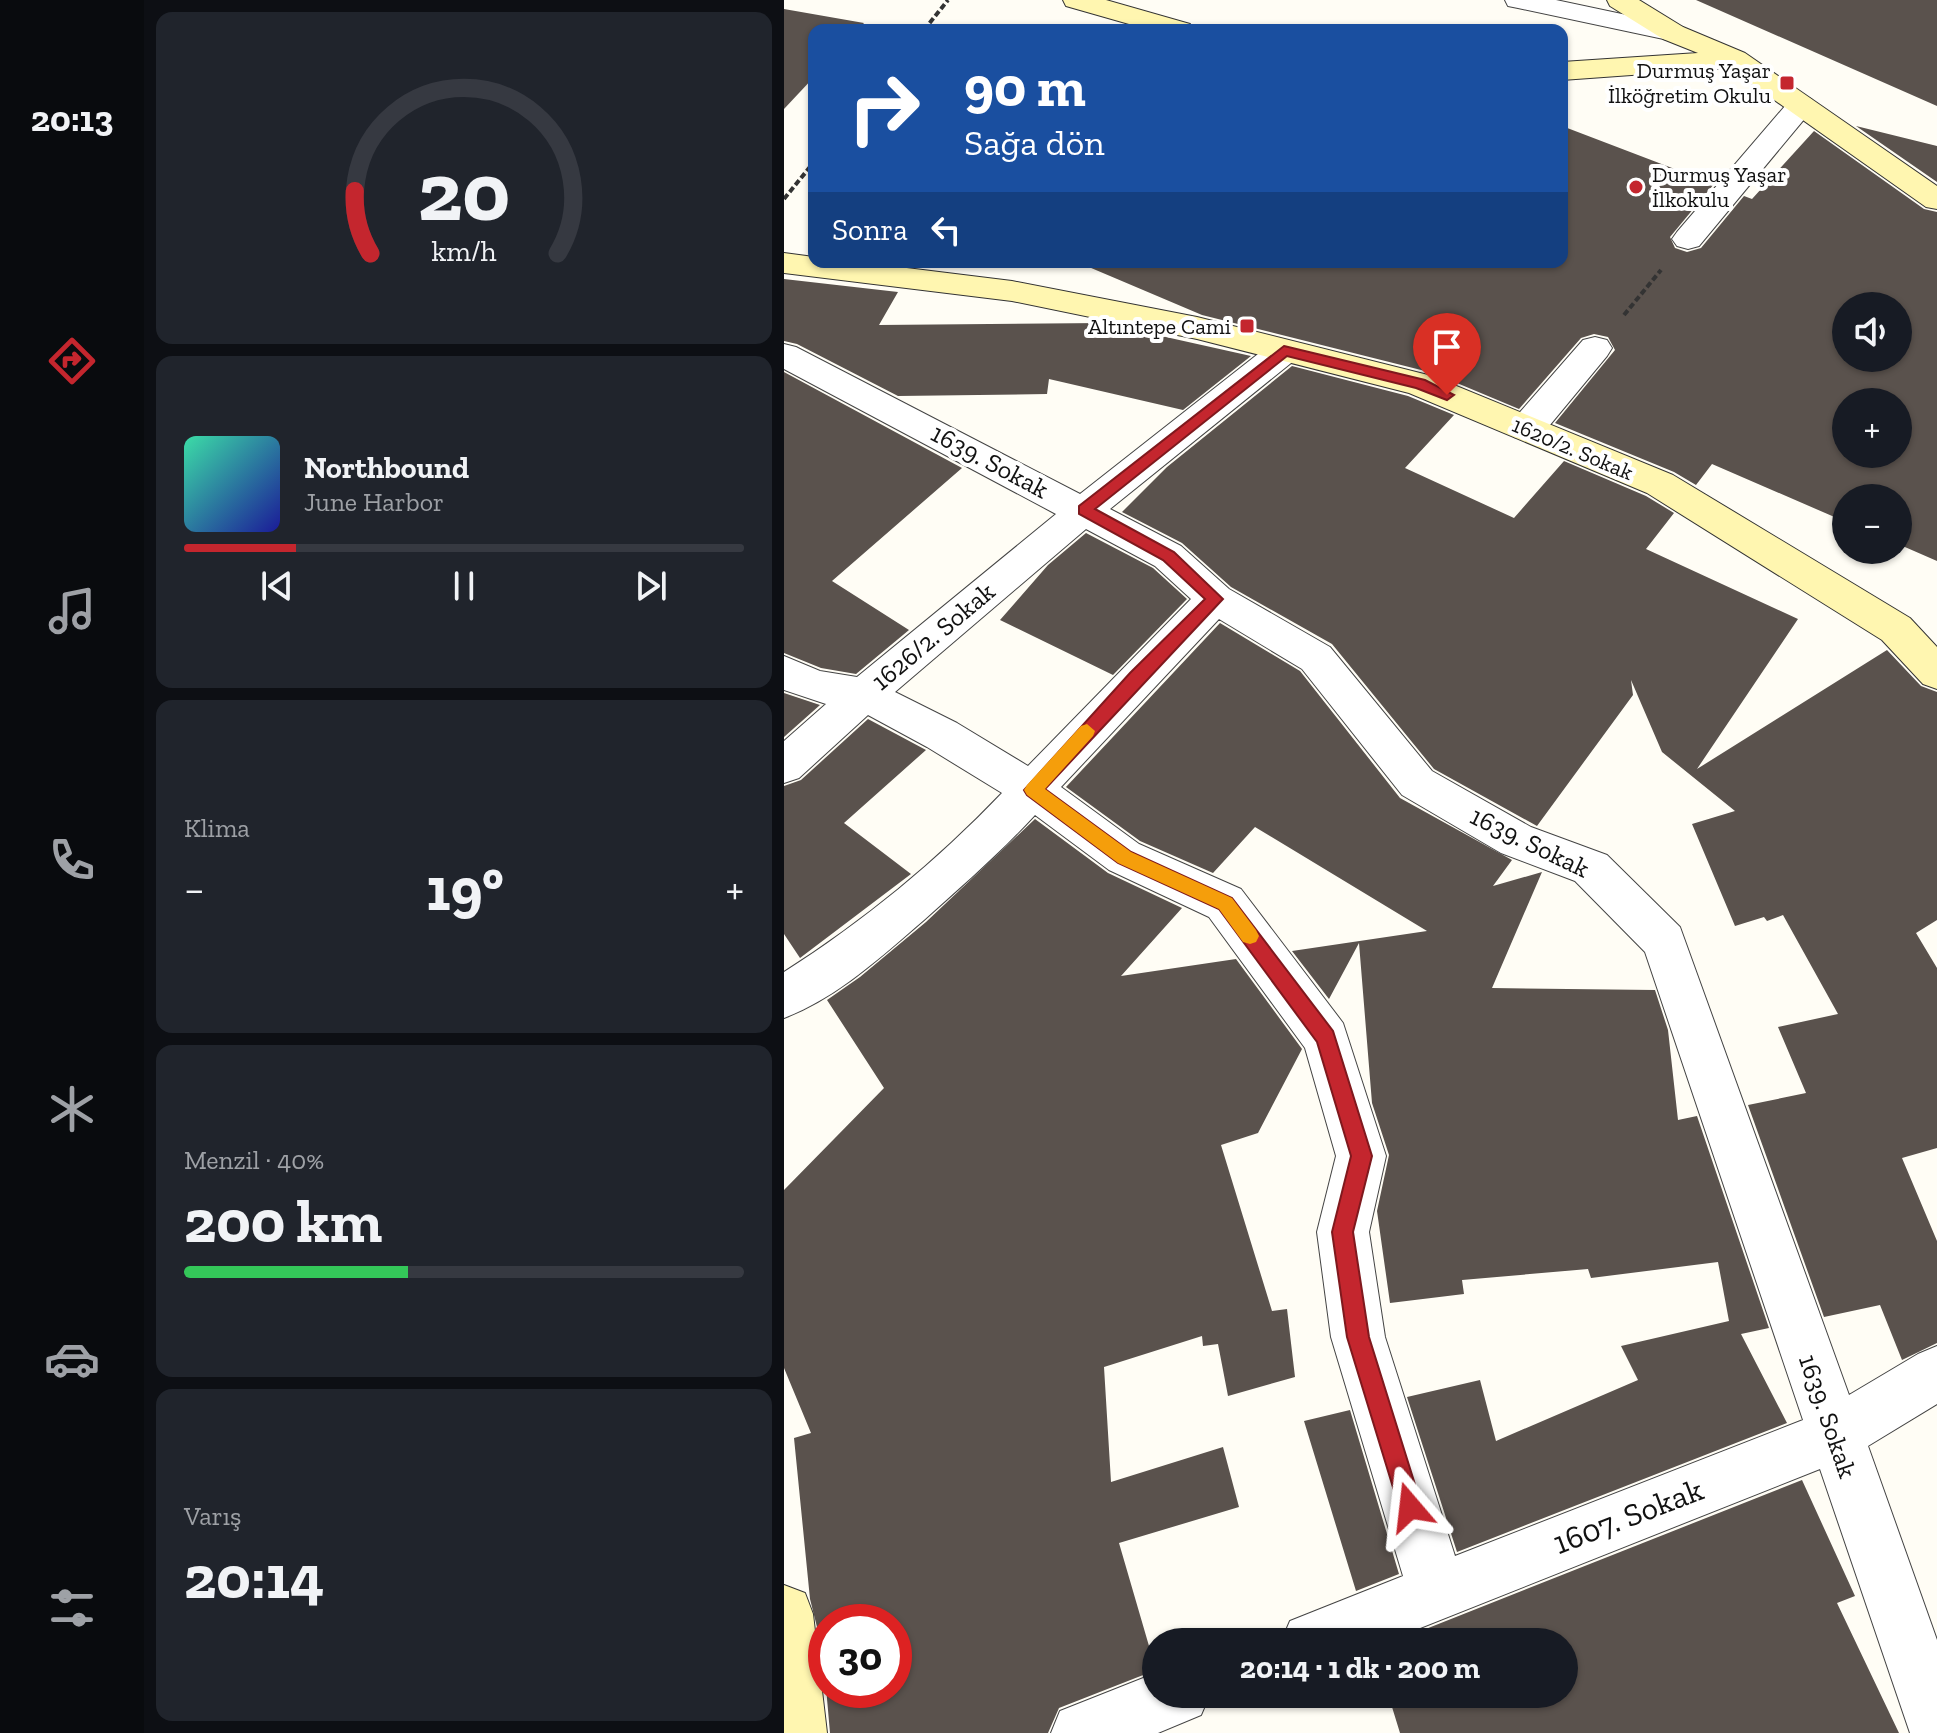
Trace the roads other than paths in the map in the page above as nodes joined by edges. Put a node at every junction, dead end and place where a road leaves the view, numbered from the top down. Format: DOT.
graph roads {
  1 [pos="1076,0"];
  2 [pos="1518,0"];
  3 [pos="1620,0"];
  4 [pos="1159,24"];
  5 [pos="1673,33"];
  6 [pos="1735,59"];
  7 [pos="1568,71"];
  8 [pos="1801,105"];
  9 [pos="1937,200"];
  10 [pos="1688,239"];
  11 [pos="784,263"];
  12 [pos="808,266"];
  13 [pos="825,268"];
  14 [pos="1595,348"];
  15 [pos="1284,351"];
  16 [pos="784,355"];
  17 [pos="1527,428"];
  18 [pos="1084,510"];
  19 [pos="1215,599"];
  20 [pos="784,672"];
  21 [pos="1937,673"];
  22 [pos="863,694"];
  23 [pos="784,766"];
  24 [pos="1033,790"];
  25 [pos="784,997"];
  26 [pos="1937,1373"];
  27 [pos="1835,1435"];
  28 [pos="1437,1592"];
  29 [pos="784,1614"];
  30 [pos="1346,1628"];
  31 [pos="1145,1708"];
  32 [pos="1937,1725"];
  33 [pos="796,1733"];
  34 [pos="1082,1733"];
  1 -- 4 [label="main road"];
  2 -- 5 [label="street"];
  3 -- 5 [label="main road"];
  5 -- 6 [label="main road"];
  6 -- 7 [label="main road"];
  6 -- 8 [label="main road"];
  8 -- 9 [label="main road"];
  8 -- 10 [label="street"];
  11 -- 12 [label="main road, 1620/2. Sokak"];
  13 -- 15 [label="main road, 1620/2. Sokak"];
  14 -- 17 [label="street"];
  15 -- 17 [label="main road, 1620/2. Sokak"];
  15 -- 18 [label="street, 1626/2. Sokak"];
  16 -- 18 [label="street, 1639. Sokak"];
  17 -- 21 [label="main road, 1620/2. Sokak"];
  18 -- 19 [label="street, 1639. Sokak"];
  18 -- 22 [label="street, 1626/2. Sokak"];
  19 -- 24 [label="street"];
  19 -- 27 [label="street, 1639. Sokak"];
  20 -- 22 [label="street"];
  22 -- 23 [label="street, 1626/2. Sokak"];
  22 -- 24 [label="street"];
  24 -- 25 [label="street"];
  24 -- 28 [label="street"];
  26 -- 27 [label="street, 1607. Sokak"];
  27 -- 28 [label="street, 1607. Sokak"];
  27 -- 32 [label="street, 1639. Sokak"];
  28 -- 30 [label="street, 1607. Sokak"];
  29 -- 33 [label="main road"];
  31 -- 34 [label="street"];
}
